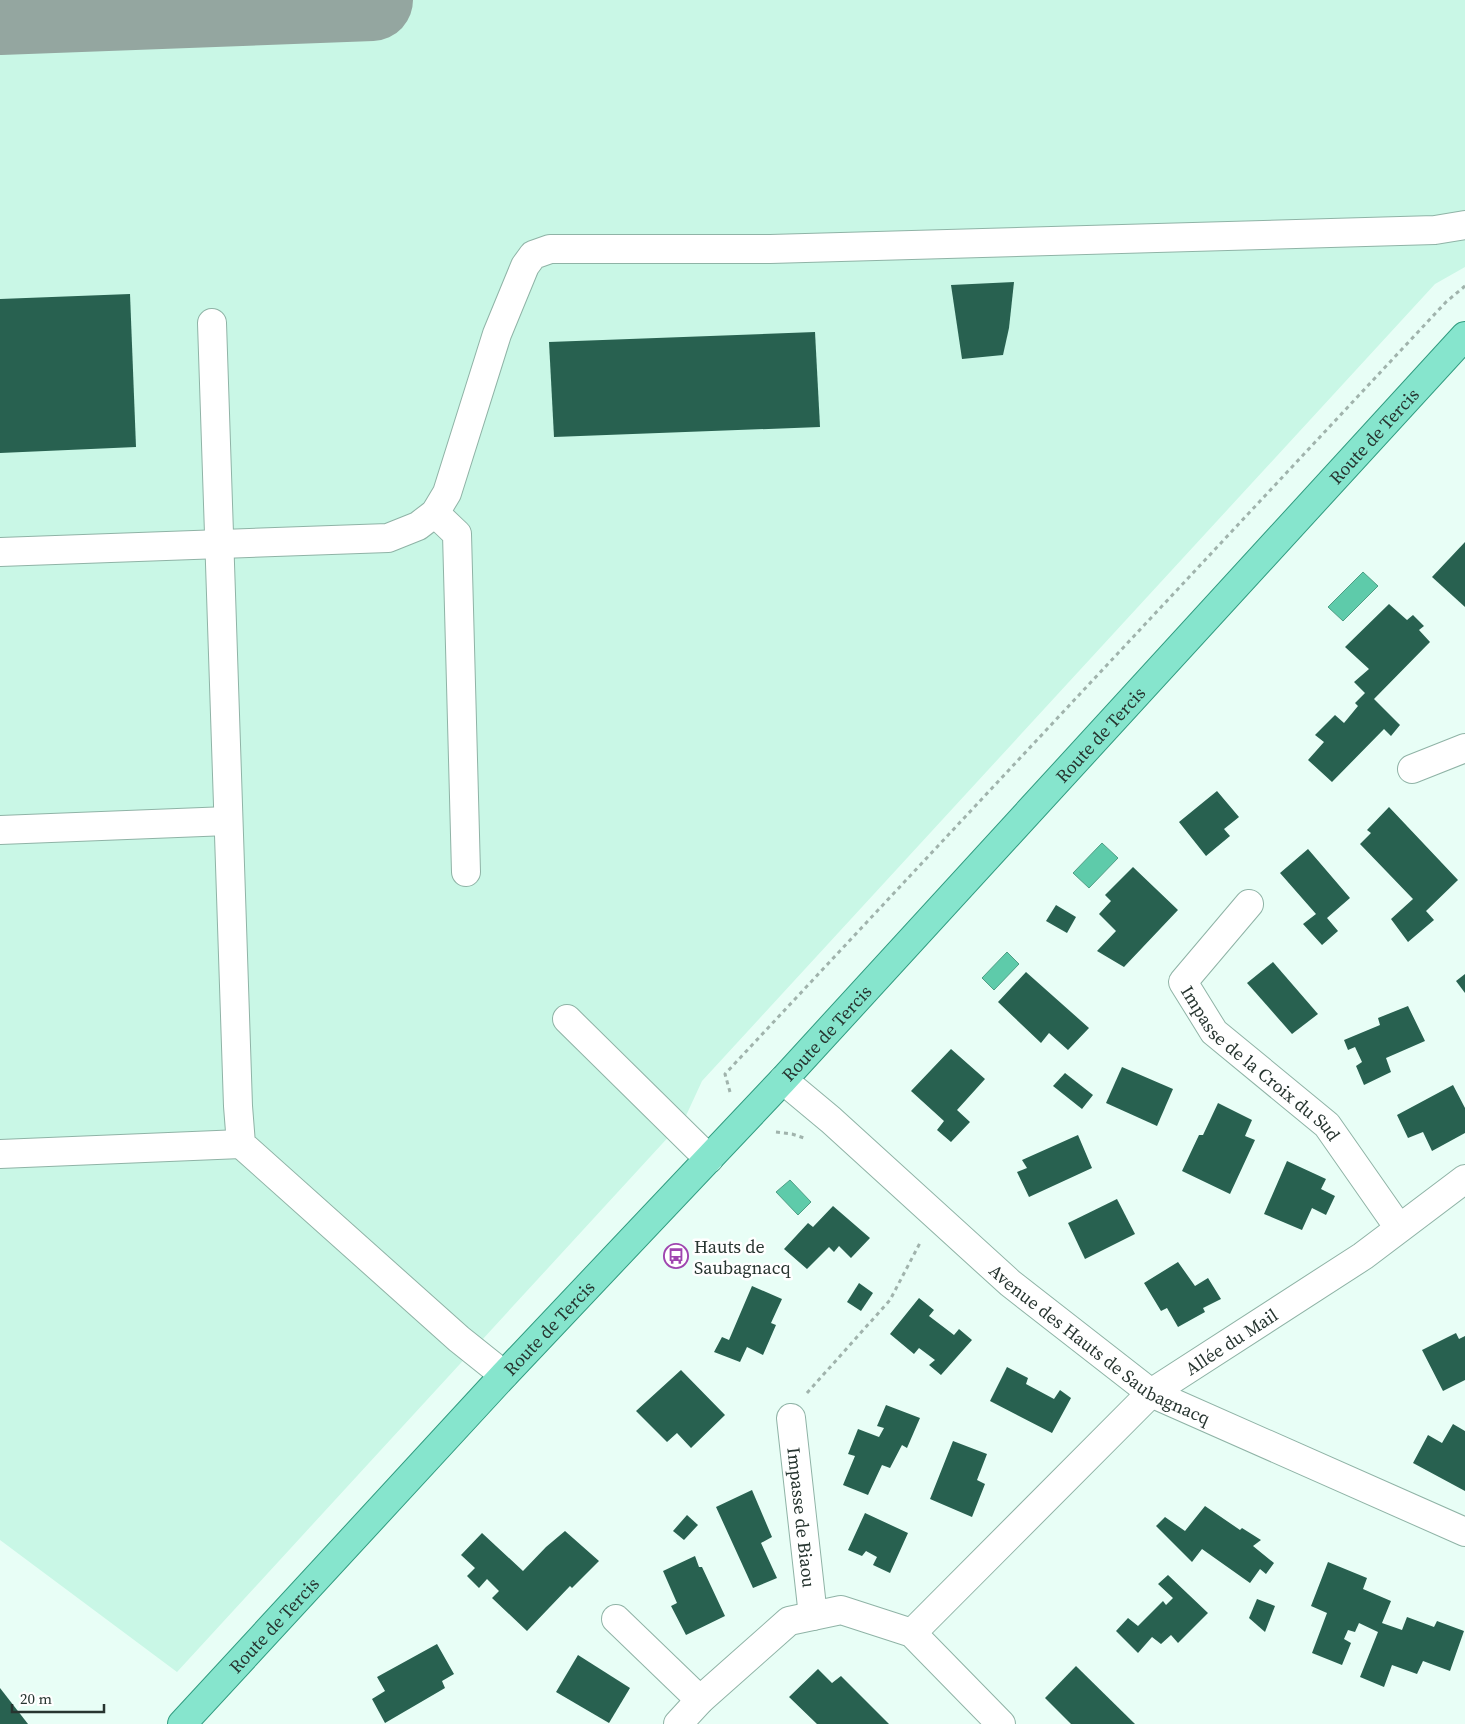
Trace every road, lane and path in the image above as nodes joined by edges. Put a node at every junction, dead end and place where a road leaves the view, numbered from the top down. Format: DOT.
graph roads {
  1 [pos="1465,225"];
  2 [pos="1465,286"];
  3 [pos="212,323"];
  4 [pos="1465,336"];
  5 [pos="435,513"];
  6 [pos="218,543"];
  7 [pos="0,552"];
  8 [pos="1465,748"];
  9 [pos="1412,769"];
  10 [pos="228,822"];
  11 [pos="0,830"];
  12 [pos="466,872"];
  13 [pos="1249,904"];
  14 [pos="567,1019"];
  15 [pos="783,1080"];
  16 [pos="730,1093"];
  17 [pos="776,1132"];
  18 [pos="808,1140"];
  19 [pos="241,1144"];
  20 [pos="0,1154"];
  21 [pos="709,1159"];
  22 [pos="1465,1179"];
  23 [pos="932,1213"];
  24 [pos="1399,1228"];
  25 [pos="504,1375"];
  26 [pos="1151,1393"];
  27 [pos="791,1418"];
  28 [pos="1465,1532"];
  29 [pos="813,1616"];
  30 [pos="616,1619"];
  31 [pos="912,1633"];
  32 [pos="700,1700"];
  33 [pos="182,1724"];
  34 [pos="678,1724"];
  35 [pos="1001,1724"];
  1 -- 5 [label="street"];
  2 -- 16 [label="path"];
  3 -- 6 [label="street"];
  4 -- 15 [label="main road, Route de Tercis"];
  5 -- 6 [label="street"];
  5 -- 12 [label="street"];
  6 -- 7 [label="street"];
  6 -- 10 [label="street"];
  8 -- 9 [label="street"];
  10 -- 11 [label="street"];
  10 -- 19 [label="street"];
  13 -- 24 [label="street, Impasse de la Croix du Sud"];
  14 -- 21 [label="street"];
  15 -- 21 [label="main road, Route de Tercis"];
  15 -- 23 [label="street, Avenue des Hauts de Saubagnacq"];
  17 -- 18 [label="path"];
  19 -- 20 [label="street"];
  19 -- 25 [label="street"];
  21 -- 25 [label="main road, Route de Tercis"];
  22 -- 24 [label="street, Allée du Mail"];
  23 -- 26 [label="street, Avenue des Hauts de Saubagnacq"];
  23 -- 27 [label="path"];
  24 -- 26 [label="street, Allée du Mail"];
  25 -- 33 [label="main road, Route de Tercis"];
  26 -- 28 [label="street, Avenue des Hauts de Saubagnacq"];
  26 -- 31 [label="street, Allée du Mail"];
  27 -- 29 [label="street, Impasse de Biaou"];
  29 -- 31 [label="street"];
  29 -- 32 [label="street"];
  30 -- 32 [label="street"];
  31 -- 35 [label="street"];
  32 -- 34 [label="street"];
}
